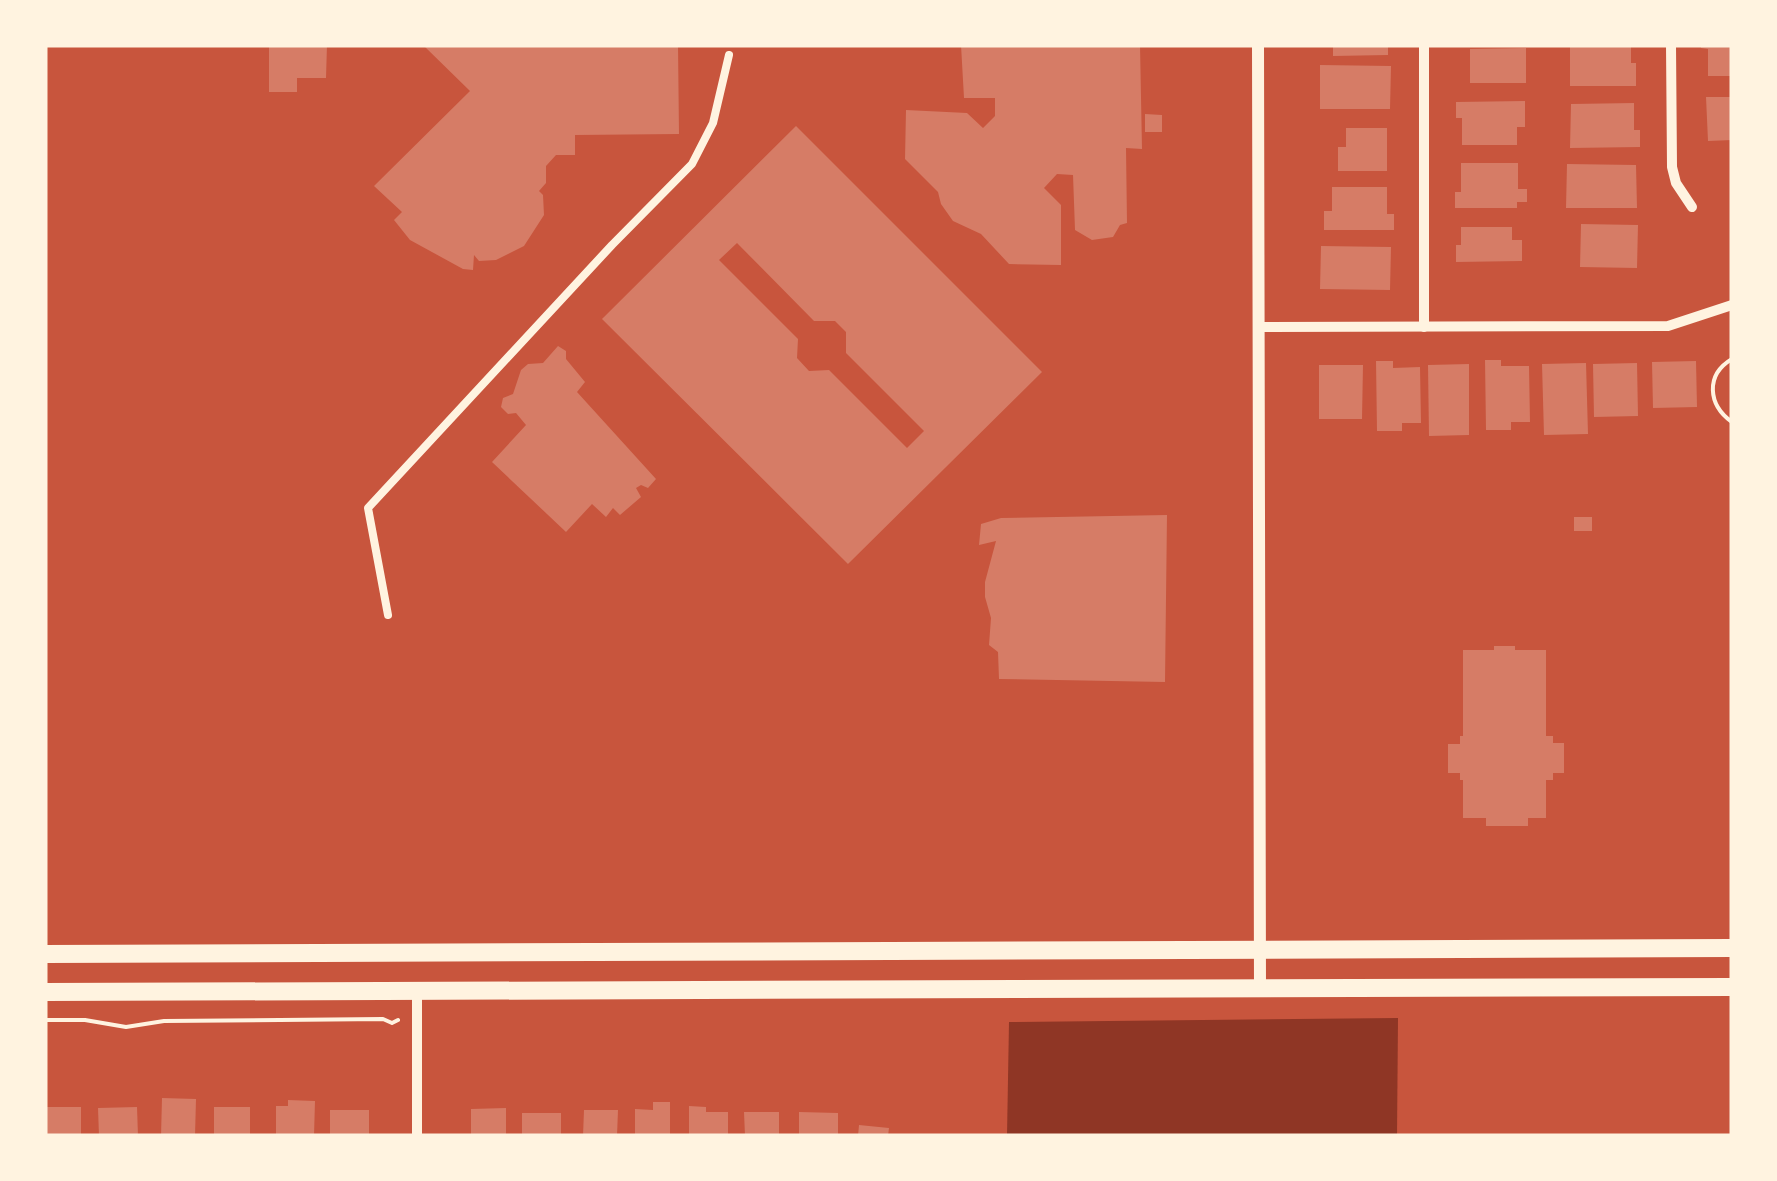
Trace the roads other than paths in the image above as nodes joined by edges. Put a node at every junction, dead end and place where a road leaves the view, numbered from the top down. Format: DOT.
graph roads {
  1 [pos="1258,45"];
  2 [pos="1424,45"];
  3 [pos="1671,45"];
  4 [pos="729,55"];
  5 [pos="1692,207"];
  6 [pos="1732,305"];
  7 [pos="1424,326"];
  8 [pos="1258,327"];
  9 [pos="388,615"];
  10 [pos="1732,948"];
  11 [pos="1260,952"];
  12 [pos="45,954"];
  13 [pos="1732,987"];
  14 [pos="1260,988"];
  15 [pos="45,992"];
  16 [pos="417,992"];
  17 [pos="417,1136"];
  1 -- 8 [label="street"];
  2 -- 7 [label="street"];
  3 -- 5 [label="street"];
  4 -- 9 [label="street"];
  6 -- 7 [label="street"];
  7 -- 8 [label="street"];
  8 -- 11 [label="street"];
  10 -- 11 [label="main road"];
  11 -- 12 [label="main road"];
  11 -- 14 [label="street"];
  13 -- 14 [label="main road"];
  14 -- 16 [label="main road"];
  15 -- 16 [label="main road"];
  16 -- 17 [label="street"];
}
